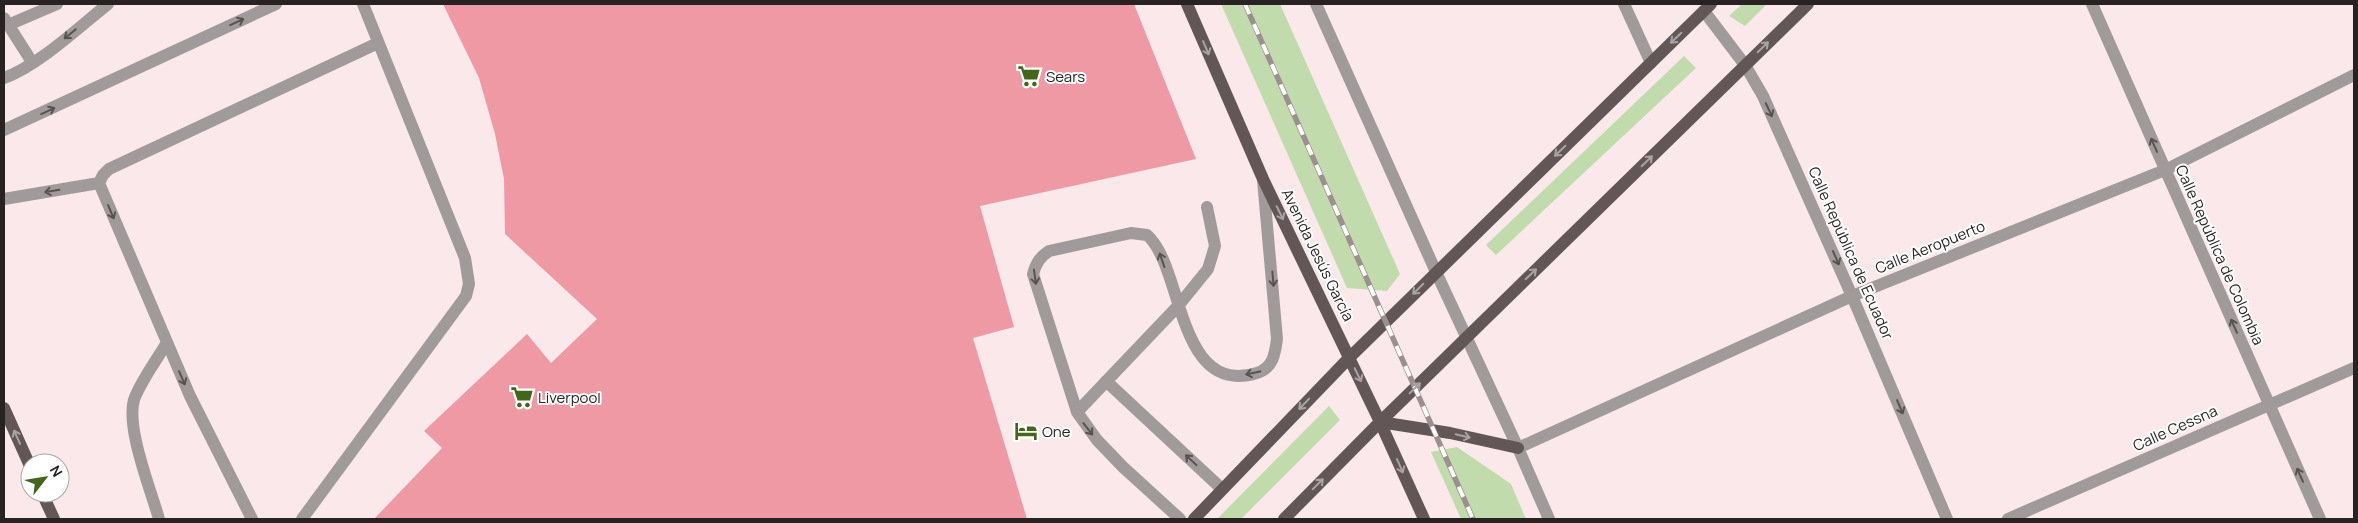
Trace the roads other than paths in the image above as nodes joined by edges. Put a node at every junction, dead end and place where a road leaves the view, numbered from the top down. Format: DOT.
graph roads {
  1 [pos="57,4"];
  2 [pos="108,4"];
  3 [pos="276,4"];
  4 [pos="363,4"];
  5 [pos="1187,4"];
  6 [pos="1316,4"];
  7 [pos="1624,4"];
  8 [pos="1808,4"];
  9 [pos="2092,4"];
  10 [pos="1708,7"];
  11 [pos="6,21"];
  12 [pos="378,43"];
  13 [pos="32,62"];
  14 [pos="1651,63"];
  15 [pos="1745,65"];
  16 [pos="2354,75"];
  17 [pos="4,78"];
  18 [pos="4,130"];
  19 [pos="2165,170"];
  20 [pos="1263,178"];
  21 [pos="100,183"];
  22 [pos="4,200"];
  23 [pos="1207,207"];
  24 [pos="1436,272"];
  25 [pos="1852,296"];
  26 [pos="1178,306"];
  27 [pos="1467,337"];
  28 [pos="166,344"];
  29 [pos="1349,358"];
  30 [pos="2354,368"];
  31 [pos="1106,381"];
  32 [pos="2269,405"];
  33 [pos="4,408"];
  34 [pos="1077,412"];
  35 [pos="1380,422"];
  36 [pos="1518,448"];
  37 [pos="24,453"];
  38 [pos="1222,489"];
  39 [pos="47,503"];
  40 [pos="54,519"];
  41 [pos="159,519"];
  42 [pos="252,519"];
  43 [pos="302,519"];
  44 [pos="1180,519"];
  45 [pos="1194,519"];
  46 [pos="1284,519"];
  47 [pos="1424,519"];
  48 [pos="1549,519"];
  49 [pos="1947,519"];
  50 [pos="2008,519"];
  51 [pos="2320,519"];
  1 -- 11 [label="street"];
  2 -- 13 [label="street, one-way"];
  18 -- 3 [label="street, one-way"];
  4 -- 12 [label="street"];
  5 -- 20 [label="main road, Avenida Jesús García, one-way"];
  6 -- 24 [label="street"];
  7 -- 14 [label="street"];
  15 -- 8 [label="main road, one-way"];
  19 -- 9 [label="street, Calle República de Colombia, one-way"];
  10 -- 14 [label="main road, one-way"];
  10 -- 15 [label="street, Calle República de Ecuador"];
  11 -- 13 [label="street"];
  12 -- 21 [label="street"];
  12 -- 43 [label="street"];
  13 -- 17 [label="street"];
  14 -- 24 [label="main road, one-way"];
  15 -- 25 [label="street, Calle República de Ecuador, one-way"];
  27 -- 15 [label="main road, one-way"];
  16 -- 19 [label="street, Calle Aeropuerto"];
  19 -- 25 [label="street, Calle Aeropuerto"];
  32 -- 19 [label="street, Calle República de Colombia, one-way"];
  20 -- 26 [label="street, one-way"];
  20 -- 29 [label="main road, Avenida Jesús García, one-way"];
  21 -- 22 [label="street, one-way"];
  21 -- 28 [label="street, one-way"];
  23 -- 26 [label="street"];
  24 -- 27 [label="street"];
  24 -- 29 [label="main road, one-way"];
  25 -- 36 [label="street, Calle Aeropuerto"];
  25 -- 49 [label="street, Calle República de Ecuador, one-way"];
  26 -- 31 [label="street"];
  26 -- 34 [label="street, one-way"];
  35 -- 27 [label="main road, one-way"];
  27 -- 36 [label="street"];
  28 -- 41 [label="street"];
  28 -- 42 [label="street, one-way"];
  29 -- 35 [label="main road, Avenida Jesús García, one-way"];
  29 -- 38 [label="main road, one-way"];
  30 -- 32 [label="street, Calle Cessna"];
  31 -- 34 [label="street"];
  38 -- 31 [label="street, one-way"];
  32 -- 50 [label="street, Calle Cessna"];
  51 -- 32 [label="street, Calle República de Colombia, one-way"];
  37 -- 33 [label="main road, one-way"];
  34 -- 44 [label="street, one-way"];
  35 -- 36 [label="main road, one-way"];
  46 -- 35 [label="main road, one-way"];
  35 -- 47 [label="main road, Avenida Jesús García, one-way"];
  36 -- 48 [label="street"];
  38 -- 45 [label="main road"];
  39 -- 40 [label="main road"];
}
